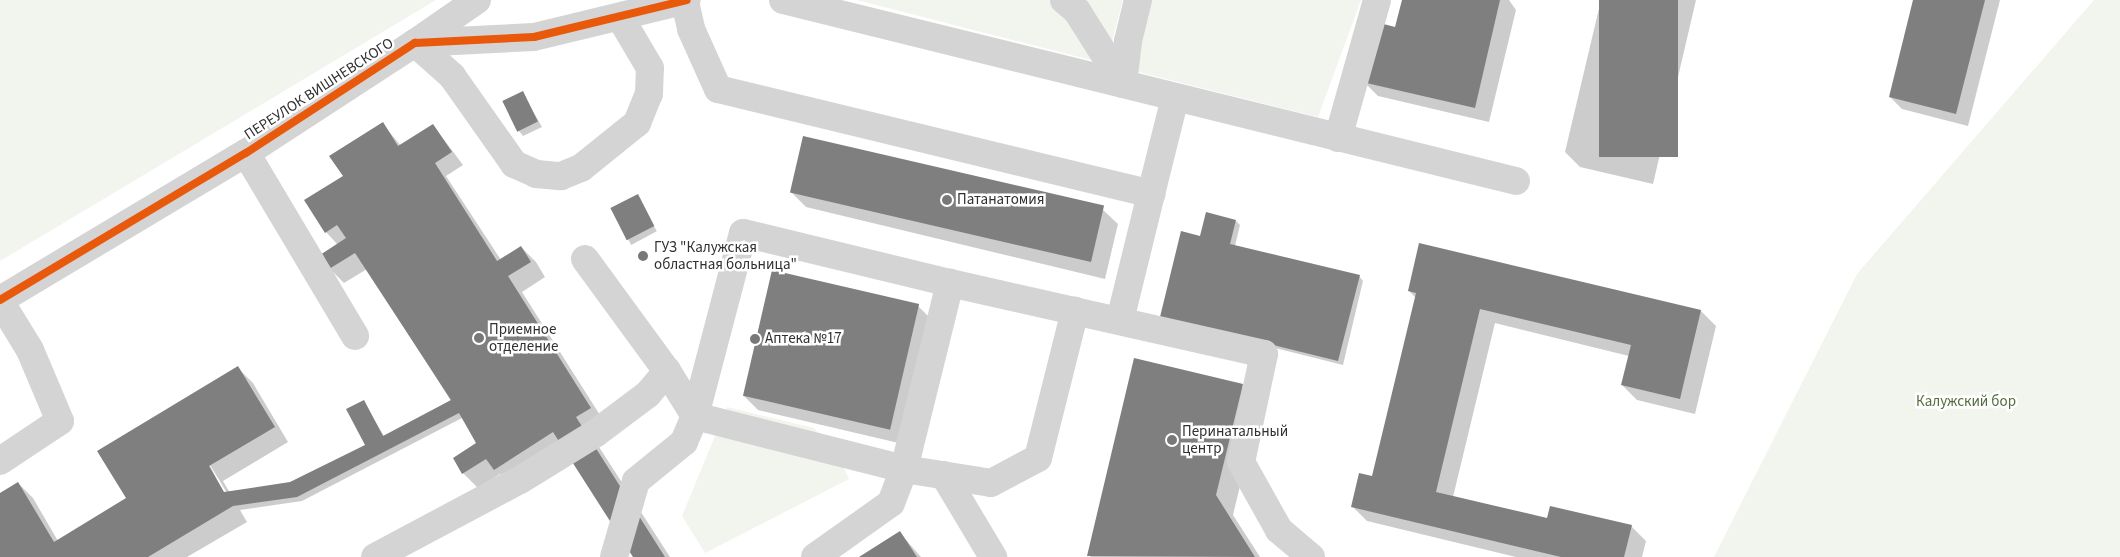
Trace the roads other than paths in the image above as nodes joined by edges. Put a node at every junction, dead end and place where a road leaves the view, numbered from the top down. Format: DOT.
graph roads {
  1 [pos="477,0"];
  2 [pos="783,0"];
  3 [pos="1064,0"];
  4 [pos="1138,0"];
  5 [pos="1377,0"];
  6 [pos="686,1"];
  7 [pos="620,17"];
  8 [pos="415,43"];
  9 [pos="1123,84"];
  10 [pos="1175,98"];
  11 [pos="1338,138"];
  12 [pos="246,153"];
  13 [pos="1516,181"];
  14 [pos="1151,194"];
  15 [pos="585,259"];
  16 [pos="950,283"];
  17 [pos="0,301"];
  18 [pos="1075,311"];
  19 [pos="1120,320"];
  20 [pos="355,336"];
  21 [pos="667,371"];
  22 [pos="696,416"];
  23 [pos="0,461"];
  24 [pos="904,469"];
  25 [pos="944,475"];
  26 [pos="375,557"];
  27 [pos="614,557"];
  28 [pos="815,557"];
  29 [pos="993,557"];
  30 [pos="1311,557"];
  1 -- 8 [label="street"];
  2 -- 9 [label="street"];
  3 -- 9 [label="street"];
  4 -- 9 [label="street"];
  5 -- 11 [label="street"];
  6 -- 7 [label="street, ПЕРЕУЛОК ВИШНЕВСКОГО"];
  6 -- 14 [label="street"];
  7 -- 8 [label="street, ПЕРЕУЛОК ВИШНЕВСКОГО"];
  7 -- 8 [label="street"];
  8 -- 12 [label="street, ПЕРЕУЛОК ВИШНЕВСКОГО"];
  9 -- 10 [label="street"];
  10 -- 11 [label="street"];
  10 -- 14 [label="street"];
  11 -- 13 [label="street"];
  12 -- 17 [label="street, ПЕРЕУЛОК ВИШНЕВСКОГО"];
  12 -- 20 [label="street"];
  14 -- 19 [label="street"];
  15 -- 21 [label="street"];
  16 -- 18 [label="street"];
  16 -- 22 [label="street"];
  16 -- 24 [label="street"];
  17 -- 23 [label="street"];
  18 -- 19 [label="street"];
  18 -- 25 [label="street"];
  19 -- 30 [label="street"];
  21 -- 22 [label="street"];
  21 -- 26 [label="street"];
  22 -- 24 [label="street"];
  22 -- 27 [label="street"];
  24 -- 25 [label="street"];
  24 -- 28 [label="street"];
  25 -- 29 [label="street"];
}
